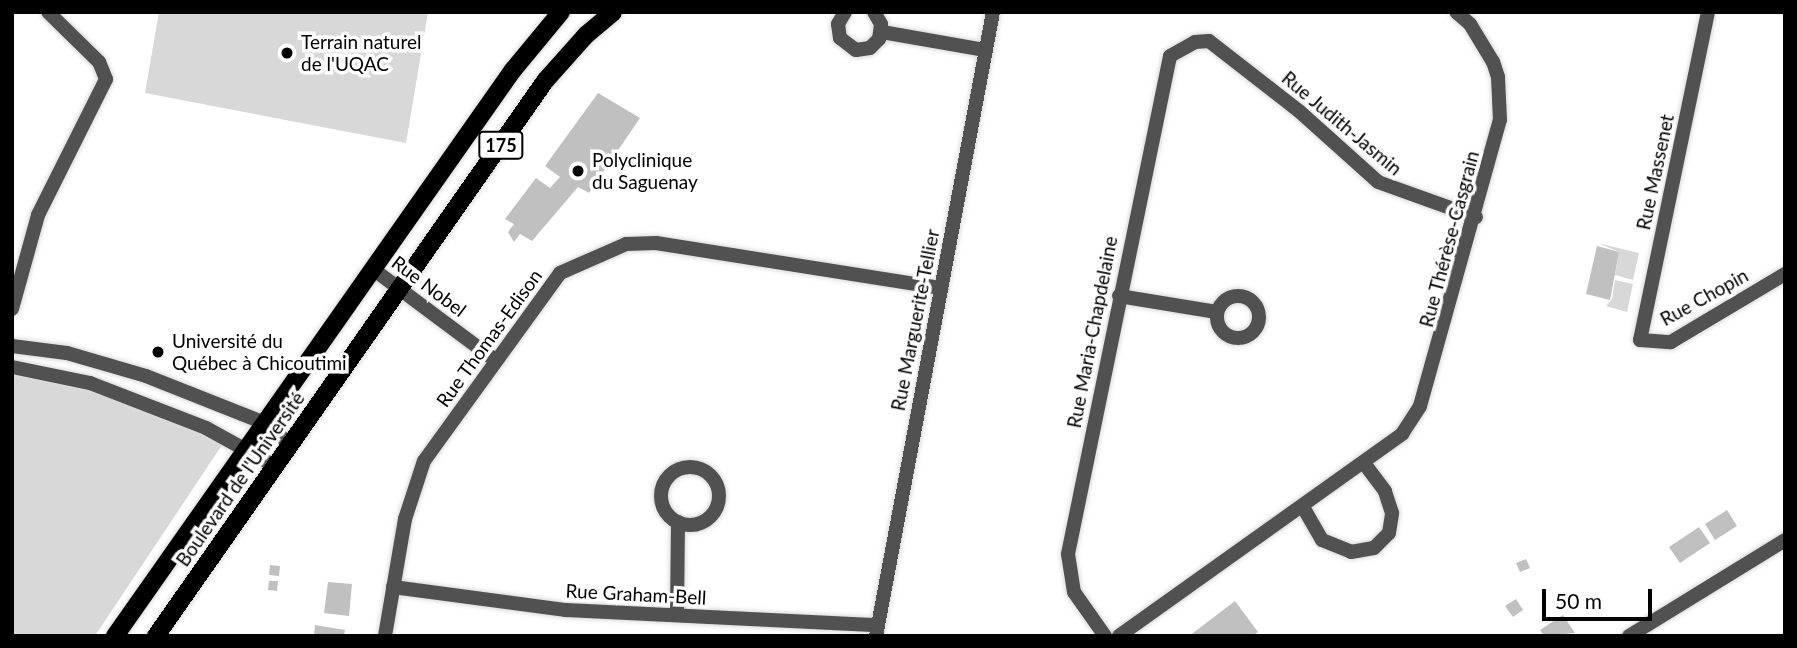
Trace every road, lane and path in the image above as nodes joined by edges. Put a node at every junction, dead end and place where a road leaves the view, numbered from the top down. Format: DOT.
graph roads {
  1 [pos="48,12"];
  2 [pos="561,12"];
  3 [pos="613,12"];
  4 [pos="845,12"];
  5 [pos="874,12"];
  6 [pos="993,12"];
  7 [pos="1456,12"];
  8 [pos="1708,12"];
  9 [pos="881,32"];
  10 [pos="1195,42"];
  11 [pos="985,50"];
  12 [pos="1476,217"];
  13 [pos="373,269"];
  14 [pos="1785,275"];
  15 [pos="400,288"];
  16 [pos="941,288"];
  17 [pos="1119,296"];
  18 [pos="12,309"];
  19 [pos="1217,312"];
  20 [pos="1640,340"];
  21 [pos="12,346"];
  22 [pos="495,360"];
  23 [pos="12,368"];
  24 [pos="265,423"];
  25 [pos="290,444"];
  26 [pos="246,451"];
  27 [pos="1364,463"];
  28 [pos="275,466"];
  29 [pos="1303,507"];
  30 [pos="678,522"];
  31 [pos="1785,540"];
  32 [pos="393,587"];
  33 [pos="677,615"];
  34 [pos="877,630"];
  35 [pos="116,636"];
  36 [pos="156,636"];
  37 [pos="385,636"];
  38 [pos="1105,636"];
  39 [pos="1119,636"];
  40 [pos="1629,636"];
  1 -- 18 [label="street"];
  2 -- 13 [label="main road, Boulevard de l'Université / 175"];
  3 -- 15 [label="main road, Boulevard de l'Université / 175"];
  4 -- 9 [label="street"];
  5 -- 9 [label="street"];
  6 -- 11 [label="street, Rue Marguerite-Tellier"];
  7 -- 12 [label="street, Rue Thérèse-Casgrain"];
  8 -- 20 [label="street, Rue Massenet"];
  9 -- 11 [label="street"];
  10 -- 12 [label="street, Rue Judith-Jasmin"];
  10 -- 17 [label="street, Rue Maria-Chapdelaine"];
  11 -- 16 [label="street, Rue Marguerite-Tellier"];
  12 -- 27 [label="street, Rue Thérèse-Casgrain"];
  13 -- 15 [label="street, Rue Nobel"];
  13 -- 24 [label="main road, Boulevard de l'Université / 175"];
  14 -- 20 [label="street, Rue Chopin"];
  15 -- 22 [label="street, Rue Nobel"];
  15 -- 25 [label="main road, Boulevard de l'Université / 175"];
  16 -- 22 [label="street, Rue Thomas-Edison"];
  16 -- 34 [label="street, Rue Marguerite-Tellier"];
  17 -- 19 [label="street"];
  17 -- 38 [label="street, Rue Maria-Chapdelaine"];
  21 -- 24 [label="street"];
  22 -- 32 [label="street, Rue Thomas-Edison"];
  23 -- 26 [label="street"];
  24 -- 25 [label="street"];
  24 -- 26 [label="main road, Boulevard de l'Université / 175"];
  25 -- 28 [label="main road, Boulevard de l'Université / 175"];
  26 -- 28 [label="street"];
  26 -- 35 [label="main road, Boulevard de l'Université / 175"];
  27 -- 29 [label="street, Rue Thérèse-Casgrain"];
  27 -- 29 [label="street"];
  28 -- 36 [label="main road, Boulevard de l'Université / 175"];
  29 -- 39 [label="street, Rue Thérèse-Casgrain"];
  30 -- 30 [label="street"];
  30 -- 33 [label="street"];
  31 -- 40 [label="street"];
  32 -- 33 [label="street, Rue Graham-Bell"];
  32 -- 37 [label="street, Rue Thomas-Edison"];
  33 -- 34 [label="street, Rue Graham-Bell"];
}
